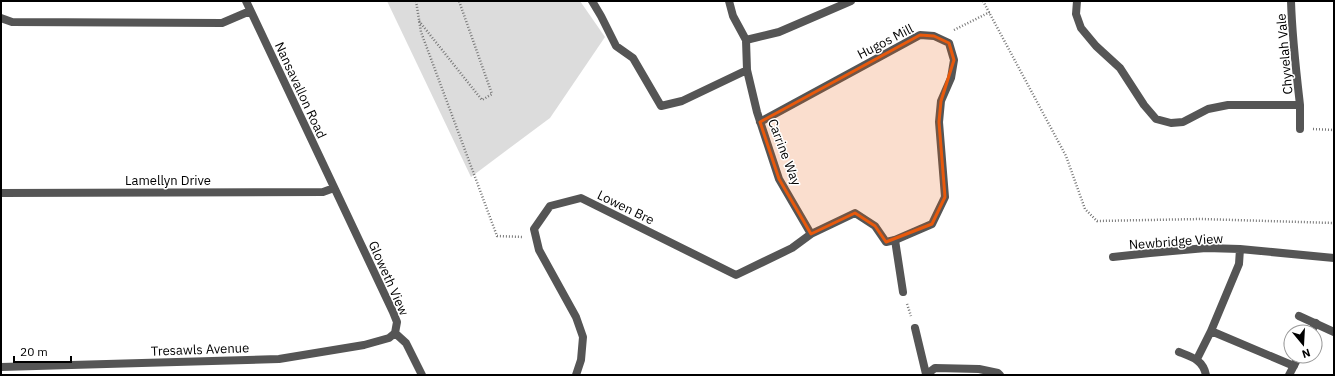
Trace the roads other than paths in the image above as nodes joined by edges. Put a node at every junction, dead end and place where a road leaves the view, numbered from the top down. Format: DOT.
graph roads {
  1 [pos="246,1"];
  2 [pos="592,1"];
  3 [pos="729,1"];
  4 [pos="851,1"];
  5 [pos="1077,1"];
  6 [pos="1292,1"];
  7 [pos="250,11"];
  8 [pos="1,18"];
  9 [pos="746,40"];
  10 [pos="747,70"];
  11 [pos="1300,105"];
  12 [pos="760,122"];
  13 [pos="1300,129"];
  14 [pos="334,188"];
  15 [pos="1,192"];
  16 [pos="811,234"];
  17 [pos="895,240"];
  18 [pos="1240,250"];
  19 [pos="1113,258"];
  20 [pos="1334,258"];
  21 [pos="903,292"];
  22 [pos="1299,316"];
  23 [pos="1316,323"];
  24 [pos="915,328"];
  25 [pos="1211,331"];
  26 [pos="1334,332"];
  27 [pos="396,333"];
  28 [pos="1179,352"];
  29 [pos="1197,359"];
  30 [pos="1294,366"];
  31 [pos="1,367"];
  32 [pos="926,374"];
  33 [pos="422,375"];
  34 [pos="576,375"];
  35 [pos="1000,375"];
  36 [pos="1206,375"];
  37 [pos="1290,375"];
  1 -- 7 [label="street, Nansavallon Road"];
  2 -- 10 [label="street"];
  3 -- 9 [label="street, Carrine Way"];
  4 -- 9 [label="street"];
  5 -- 11 [label="street, Chyvelah Vale"];
  6 -- 11 [label="street, Chyvelah Vale"];
  7 -- 8 [label="street"];
  7 -- 14 [label="street, Nansavallon Road"];
  9 -- 10 [label="street, Carrine Way"];
  10 -- 12 [label="street, Carrine Way"];
  11 -- 13 [label="street, Chyvelah Vale"];
  12 -- 16 [label="street, Carrine Way"];
  12 -- 17 [label="street, Hugos Mill"];
  14 -- 15 [label="street, Lamellyn Drive"];
  14 -- 27 [label="street, Gloweth View"];
  16 -- 17 [label="street"];
  16 -- 34 [label="street, Lowen Bre"];
  17 -- 21 [label="street"];
  18 -- 19 [label="street, Newbridge View"];
  18 -- 20 [label="street, Newbridge View"];
  18 -- 25 [label="street, Newbridge View"];
  22 -- 23 [label="street"];
  23 -- 26 [label="street"];
  24 -- 32 [label="street"];
  25 -- 29 [label="street, Newbridge View"];
  25 -- 30 [label="street"];
  27 -- 31 [label="street, Tresawls Avenue"];
  27 -- 33 [label="street, Gloweth View"];
  28 -- 29 [label="street"];
  29 -- 36 [label="street"];
  30 -- 37 [label="street"];
  32 -- 35 [label="street"];
}
